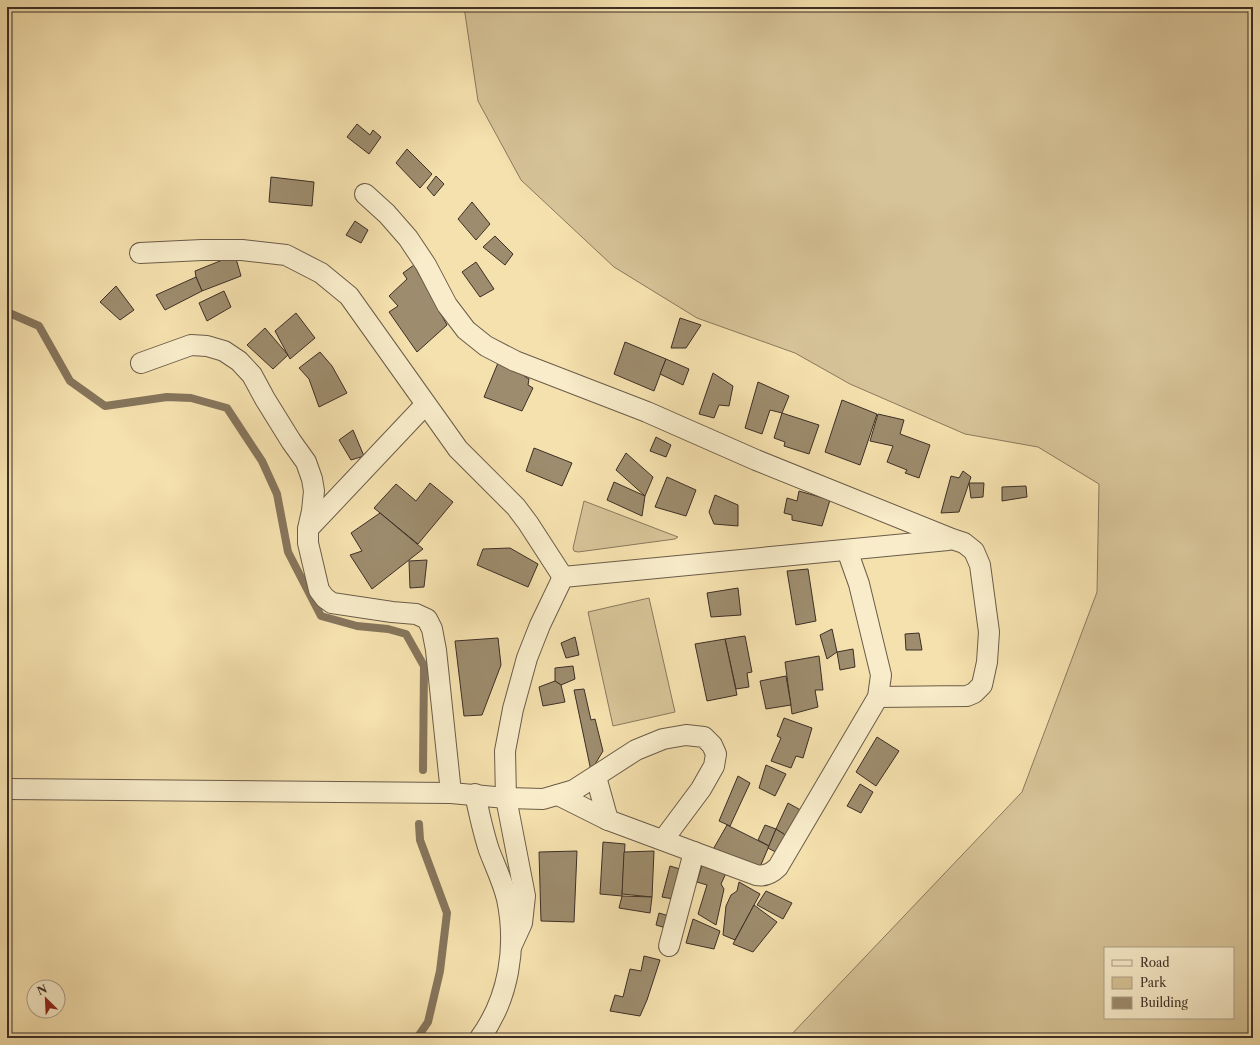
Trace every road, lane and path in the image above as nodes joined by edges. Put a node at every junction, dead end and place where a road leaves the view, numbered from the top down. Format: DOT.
graph roads {
  1 [pos="365,194"];
  2 [pos="140,253"];
  3 [pos="141,363"];
  4 [pos="426,405"];
  5 [pos="308,529"];
  6 [pos="952,539"];
  7 [pos="847,550"];
  8 [pos="563,578"];
  9 [pos="878,697"];
  10 [pos="596,776"];
  11 [pos="7,789"];
  12 [pos="451,793"];
  13 [pos="475,794"];
  14 [pos="558,795"];
  15 [pos="506,798"];
  16 [pos="608,820"];
  17 [pos="663,840"];
  18 [pos="694,852"];
  19 [pos="669,946"];
  20 [pos="511,947"];
  21 [pos="480,1038"];
  1 -- 6 [label="street"];
  2 -- 4 [label="street"];
  3 -- 5 [label="street"];
  4 -- 5 [label="street"];
  4 -- 8 [label="street"];
  5 -- 12 [label="street"];
  6 -- 7 [label="street"];
  6 -- 9 [label="street"];
  7 -- 8 [label="street"];
  7 -- 9 [label="street"];
  8 -- 15 [label="street"];
  9 -- 18 [label="street"];
  10 -- 14 [label="street"];
  10 -- 16 [label="street"];
  10 -- 17 [label="street"];
  11 -- 12 [label="street"];
  12 -- 13 [label="street"];
  13 -- 15 [label="street"];
  13 -- 20 [label="street"];
  14 -- 15 [label="street"];
  14 -- 16 [label="street"];
  15 -- 20 [label="street"];
  16 -- 17 [label="street"];
  17 -- 18 [label="street"];
  18 -- 19 [label="street"];
  20 -- 21 [label="street"];
}
